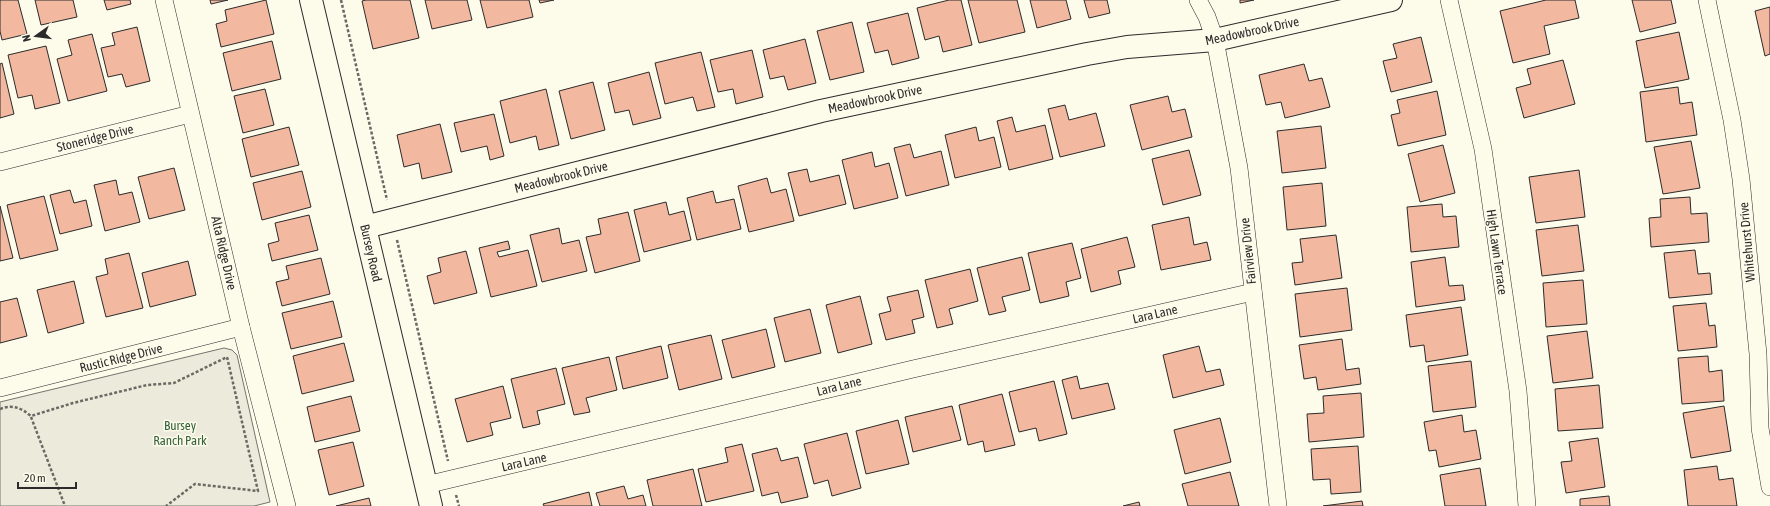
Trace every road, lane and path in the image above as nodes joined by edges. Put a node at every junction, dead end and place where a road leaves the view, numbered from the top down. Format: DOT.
graph roads {
  1 [pos="164,0"];
  2 [pos="311,0"];
  3 [pos="341,0"];
  4 [pos="1198,0"];
  5 [pos="1391,0"];
  6 [pos="1449,0"];
  7 [pos="1707,0"];
  8 [pos="1215,40"];
  9 [pos="190,114"];
  10 [pos="0,162"];
  11 [pos="392,220"];
  12 [pos="365,227"];
  13 [pos="1253,292"];
  14 [pos="241,328"];
  15 [pos="0,388"];
  16 [pos="0,409"];
  17 [pos="31,416"];
  18 [pos="452,479"];
  19 [pos="1770,487"];
  20 [pos="429,496"];
  21 [pos="65,506"];
  22 [pos="166,506"];
  23 [pos="287,506"];
  24 [pos="459,506"];
  25 [pos="1278,506"];
  26 [pos="1527,506"];
  1 -- 9 [label="street, Alta Ridge Drive"];
  2 -- 12 [label="street, Bursey Road"];
  3 -- 11 [label="path"];
  4 -- 8 [label="street, Fairview Drive"];
  5 -- 8 [label="street, Meadowbrook Drive"];
  6 -- 26 [label="street, High Lawn Terrace"];
  7 -- 19 [label="street, Whitehurst Drive"];
  8 -- 11 [label="street, Meadowbrook Drive"];
  8 -- 13 [label="street, Fairview Drive"];
  9 -- 10 [label="street, Stoneridge Drive"];
  9 -- 14 [label="street, Alta Ridge Drive"];
  11 -- 12 [label="street, Meadowbrook Drive"];
  11 -- 18 [label="path"];
  12 -- 20 [label="street, Bursey Road"];
  13 -- 18 [label="street, Lara Lane"];
  13 -- 25 [label="street, Fairview Drive"];
  14 -- 15 [label="street, Rustic Ridge Drive"];
  14 -- 23 [label="street, Alta Ridge Drive"];
  16 -- 17 [label="path"];
  17 -- 21 [label="path"];
  17 -- 22 [label="path"];
  18 -- 20 [label="street, Lara Lane"];
  18 -- 24 [label="path"];
}
